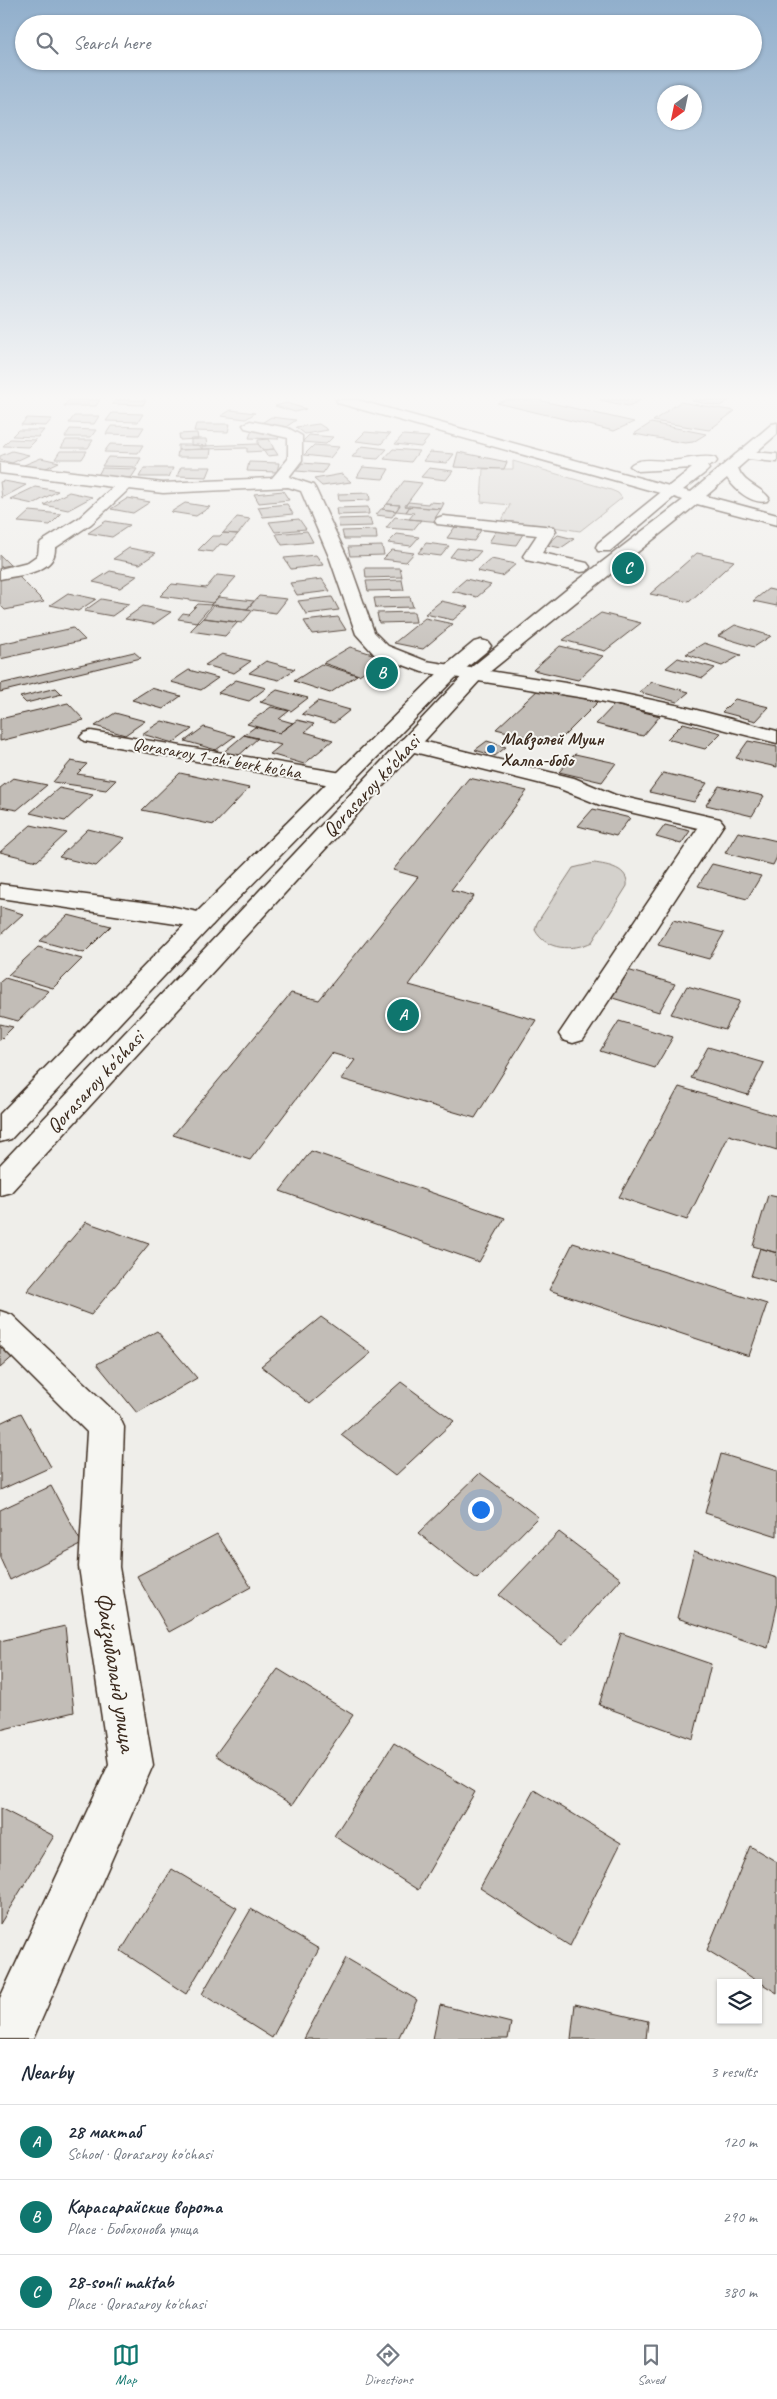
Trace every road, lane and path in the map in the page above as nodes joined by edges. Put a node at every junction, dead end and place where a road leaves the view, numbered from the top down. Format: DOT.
graph roads {
  1 [pos="112,495"];
  2 [pos="310,495"];
  3 [pos="644,495"];
  4 [pos="677,495"];
  5 [pos="686,495"];
  6 [pos="706,495"];
  7 [pos="737,495"];
  8 [pos="769,500"];
  9 [pos="740,510"];
  10 [pos="647,511"];
  11 [pos="674,516"];
  12 [pos="777,520"];
  13 [pos="443,521"];
  14 [pos="581,568"];
  15 [pos="0,574"];
  16 [pos="452,670"];
  17 [pos="475,674"];
  18 [pos="91,737"];
  19 [pos="777,738"];
  20 [pos="410,744"];
  21 [pos="342,780"];
  22 [pos="0,891"];
  23 [pos="203,920"];
  24 [pos="572,1034"];
  25 [pos="0,1132"];
  26 [pos="0,1184"];
  27 [pos="0,1324"];
  28 [pos="7,2039"];
  1 -- 15 [label="main road"];
  2 -- 16 [label="main road"];
  3 -- 10 [label="main road"];
  4 -- 10 [label="main road, Qorasaroy ko'chasi"];
  5 -- 11 [label="main road, Qorasaroy ko'chasi"];
  6 -- 9 [label="main road"];
  7 -- 8 [label="main road"];
  9 -- 11 [label="main road"];
  9 -- 12 [label="main road"];
  10 -- 14 [label="main road, Qorasaroy ko'chasi"];
  11 -- 17 [label="main road, Qorasaroy ko'chasi"];
  13 -- 14 [label="main road"];
  14 -- 16 [label="main road, Qorasaroy ko'chasi"];
  16 -- 17 [label="main road"];
  16 -- 21 [label="main road, Qorasaroy ko'chasi"];
  17 -- 19 [label="main road"];
  17 -- 20 [label="main road, Qorasaroy ko'chasi"];
  18 -- 21 [label="main road, Qorasaroy 1-chi berk ko'cha"];
  20 -- 24 [label="main road"];
  20 -- 26 [label="main road, Qorasaroy ko'chasi"];
  21 -- 23 [label="main road, Qorasaroy ko'chasi"];
  22 -- 23 [label="main road"];
  23 -- 25 [label="main road, Qorasaroy ko'chasi"];
  27 -- 28 [label="main road, Файзибаланд улица"];
}
